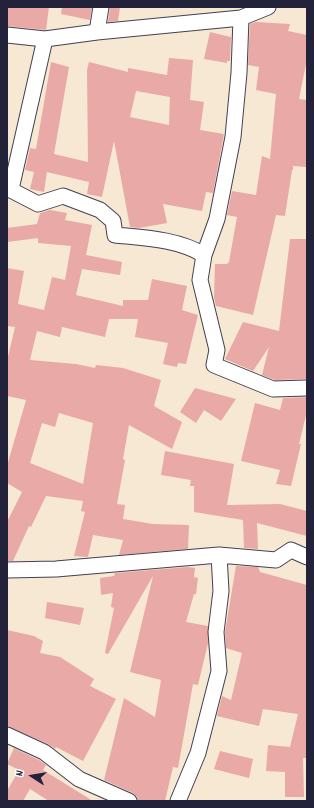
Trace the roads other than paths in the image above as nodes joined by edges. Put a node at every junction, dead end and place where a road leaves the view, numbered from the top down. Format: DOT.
graph roads {
  1 [pos="101,7"];
  2 [pos="268,7"];
  3 [pos="232,15"];
  4 [pos="97,32"];
  5 [pos="7,34"];
  6 [pos="45,39"];
  7 [pos="9,189"];
  8 [pos="204,254"];
  9 [pos="307,388"];
  10 [pos="219,555"];
  11 [pos="307,556"];
  12 [pos="7,570"];
  13 [pos="7,735"];
  14 [pos="129,801"];
  15 [pos="178,801"];
  1 -- 4 [label="street"];
  2 -- 3 [label="street"];
  3 -- 4 [label="street"];
  3 -- 8 [label="street"];
  4 -- 6 [label="street"];
  5 -- 6 [label="street"];
  6 -- 7 [label="street"];
  7 -- 8 [label="street"];
  8 -- 9 [label="street"];
  10 -- 11 [label="street"];
  10 -- 12 [label="street"];
  10 -- 15 [label="street"];
  13 -- 14 [label="street"];
}
